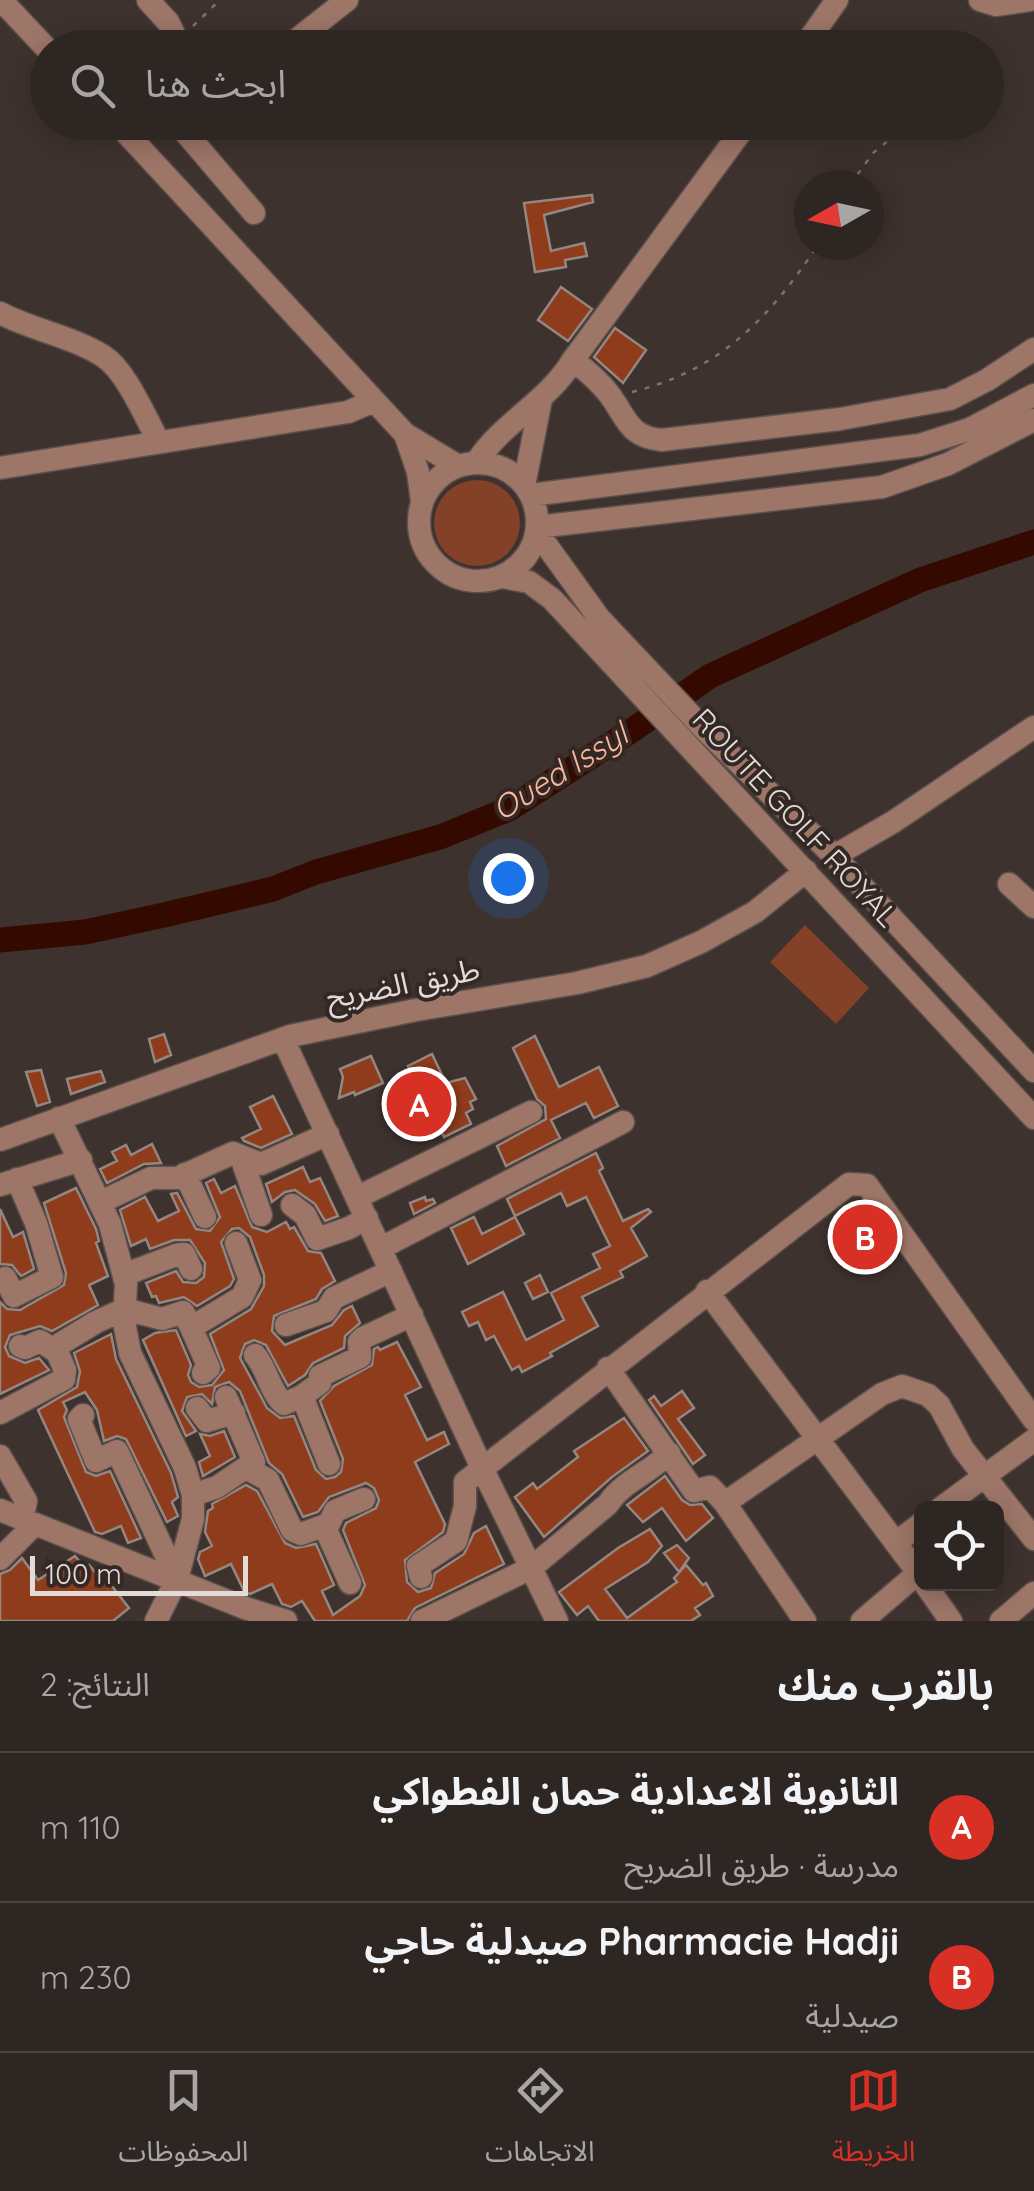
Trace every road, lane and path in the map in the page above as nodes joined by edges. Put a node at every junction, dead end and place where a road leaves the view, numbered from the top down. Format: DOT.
graph roads {
  1 [pos="1,0"];
  2 [pos="148,0"];
  3 [pos="220,0"];
  4 [pos="347,0"];
  5 [pos="838,0"];
  6 [pos="980,0"];
  7 [pos="1030,0"];
  8 [pos="172,30"];
  9 [pos="187,30"];
  10 [pos="309,30"];
  11 [pos="816,30"];
  12 [pos="30,31"];
  13 [pos="133,140"];
  14 [pos="175,140"];
  15 [pos="200,140"];
  16 [pos="735,140"];
  17 [pos="890,140"];
  18 [pos="152,160"];
  19 [pos="862,170"];
  20 [pos="254,213"];
  21 [pos="808,260"];
  22 [pos="0,313"];
  23 [pos="1034,349"];
  24 [pos="573,360"];
  25 [pos="1034,395"];
  26 [pos="611,397"];
  27 [pos="542,399"];
  28 [pos="374,400"];
  29 [pos="1034,420"];
  30 [pos="405,434"];
  31 [pos="159,442"];
  32 [pos="877,452"];
  33 [pos="834,458"];
  34 [pos="467,464"];
  35 [pos="0,468"];
  36 [pos="669,478"];
  37 [pos="882,486"];
  38 [pos="528,490"];
  39 [pos="838,494"];
  40 [pos="422,501"];
  41 [pos="674,512"];
  42 [pos="537,530"];
  43 [pos="503,576"];
  44 [pos="1034,727"];
  45 [pos="834,856"];
  46 [pos="806,871"];
  47 [pos="1009,884"];
  48 [pos="1034,907"];
  49 [pos="283,1038"];
  50 [pos="1034,1071"];
  51 [pos="532,1112"];
  52 [pos="59,1118"];
  53 [pos="1034,1118"];
  54 [pos="623,1122"];
  55 [pos="328,1134"];
  56 [pos="0,1140"];
  57 [pos="241,1157"];
  58 [pos="80,1160"];
  59 [pos="186,1174"];
  60 [pos="8,1182"];
  61 [pos="100,1202"];
  62 [pos="292,1204"];
  63 [pos="362,1208"];
  64 [pos="260,1214"];
  65 [pos="205,1217"];
  66 [pos="236,1242"];
  67 [pos="381,1248"];
  68 [pos="191,1269"];
  69 [pos="391,1270"];
  70 [pos="124,1275"];
  71 [pos="708,1291"];
  72 [pos="13,1296"];
  73 [pos="125,1310"];
  74 [pos="412,1315"];
  75 [pos="190,1325"];
  76 [pos="286,1326"];
  77 [pos="20,1346"];
  78 [pos="57,1352"];
  79 [pos="255,1354"];
  80 [pos="608,1368"];
  81 [pos="203,1373"];
  82 [pos="302,1396"];
  83 [pos="197,1408"];
  84 [pos="0,1412"];
  85 [pos="83,1415"];
  86 [pos="1034,1420"];
  87 [pos="818,1440"];
  88 [pos="1034,1440"];
  89 [pos="669,1453"];
  90 [pos="0,1456"];
  91 [pos="329,1464"];
  92 [pos="246,1468"];
  93 [pos="482,1468"];
  94 [pos="985,1475"];
  95 [pos="193,1496"];
  96 [pos="364,1499"];
  97 [pos="950,1501"];
  98 [pos="724,1503"];
  99 [pos="19,1518"];
  100 [pos="914,1529"];
  101 [pos="326,1530"];
  102 [pos="1034,1539"];
  103 [pos="897,1542"];
  104 [pos="0,1559"];
  105 [pos="914,1566"];
  106 [pos="531,1568"];
  107 [pos="421,1577"];
  108 [pos="177,1579"];
  109 [pos="350,1583"];
  110 [pos="914,1584"];
  111 [pos="931,1591"];
  112 [pos="1034,1593"];
  113 [pos="156,1621"];
  114 [pos="286,1621"];
  115 [pos="422,1621"];
  116 [pos="557,1621"];
  117 [pos="804,1621"];
  118 [pos="862,1621"];
  119 [pos="952,1621"];
  120 [pos="1001,1621"];
  1 -- 12 [label="street"];
  2 -- 8 [label="street"];
  3 -- 9 [label="path"];
  4 -- 10 [label="street"];
  5 -- 11 [label="street"];
  6 -- 7 [label="street"];
  13 -- 18 [label="street"];
  14 -- 18 [label="street"];
  15 -- 20 [label="street"];
  16 -- 24 [label="street"];
  17 -- 19 [label="path"];
  18 -- 28 [label="street"];
  21 -- 26 [label="path"];
  22 -- 31 [label="street"];
  23 -- 26 [label="street"];
  24 -- 26 [label="street"];
  24 -- 27 [label="street"];
  25 -- 32 [label="street"];
  27 -- 34 [label="street"];
  27 -- 38 [label="street"];
  28 -- 30 [label="street"];
  28 -- 31 [label="street"];
  29 -- 37 [label="street"];
  30 -- 34 [label="street"];
  30 -- 40 [label="street"];
  31 -- 35 [label="street"];
  32 -- 33 [label="street"];
  32 -- 37 [label="street"];
  33 -- 36 [label="street"];
  33 -- 39 [label="street"];
  34 -- 38 [label="street"];
  34 -- 40 [label="street"];
  36 -- 38 [label="street"];
  36 -- 41 [label="street"];
  37 -- 39 [label="street"];
  38 -- 42 [label="street"];
  39 -- 41 [label="street"];
  40 -- 43 [label="street"];
  41 -- 42 [label="street"];
  42 -- 43 [label="street"];
  42 -- 45 [label="street, ROUTE GOLF ROYAL"];
  43 -- 46 [label="street, ROUTE GOLF ROYAL"];
  44 -- 45 [label="street"];
  45 -- 50 [label="street, ROUTE GOLF ROYAL"];
  46 -- 49 [label="street, طريق الضريح"];
  46 -- 53 [label="street, ROUTE GOLF ROYAL"];
  47 -- 48 [label="street"];
  49 -- 52 [label="street, طريق الضريح"];
  49 -- 55 [label="street"];
  51 -- 63 [label="street"];
  52 -- 56 [label="street, طريق الضريح"];
  52 -- 58 [label="street"];
  54 -- 67 [label="street"];
  55 -- 57 [label="street"];
  55 -- 63 [label="street"];
  57 -- 59 [label="street"];
  57 -- 64 [label="street"];
  58 -- 60 [label="street"];
  58 -- 61 [label="street"];
  59 -- 61 [label="street"];
  59 -- 65 [label="street"];
  60 -- 72 [label="street"];
  61 -- 70 [label="street"];
  62 -- 63 [label="street"];
  63 -- 67 [label="street"];
  66 -- 75 [label="street"];
  67 -- 69 [label="street"];
  68 -- 70 [label="street"];
  69 -- 74 [label="street"];
  69 -- 76 [label="street"];
  70 -- 73 [label="street"];
  71 -- 80 [label="street"];
  71 -- 86 [label="street"];
  71 -- 87 [label="street"];
  73 -- 75 [label="street"];
  73 -- 78 [label="street"];
  73 -- 95 [label="street"];
  74 -- 82 [label="street"];
  74 -- 93 [label="street"];
  75 -- 81 [label="street"];
  77 -- 78 [label="street"];
  78 -- 84 [label="street"];
  79 -- 82 [label="street"];
  80 -- 89 [label="street"];
  80 -- 93 [label="street"];
  82 -- 91 [label="street"];
  83 -- 92 [label="street"];
  85 -- 108 [label="street"];
  87 -- 94 [label="street"];
  87 -- 98 [label="street"];
  87 -- 103 [label="street"];
  88 -- 94 [label="street"];
  89 -- 98 [label="street"];
  89 -- 106 [label="street"];
  90 -- 99 [label="street"];
  92 -- 95 [label="street"];
  92 -- 101 [label="street"];
  93 -- 106 [label="street"];
  93 -- 107 [label="street"];
  94 -- 97 [label="street"];
  94 -- 102 [label="street"];
  95 -- 108 [label="street"];
  96 -- 101 [label="street"];
  98 -- 117 [label="street"];
  99 -- 104 [label="street"];
  99 -- 108 [label="street"];
  100 -- 103 [label="street"];
  101 -- 109 [label="street"];
  103 -- 105 [label="street"];
  106 -- 115 [label="street"];
  106 -- 116 [label="street"];
  108 -- 113 [label="street"];
  108 -- 114 [label="street"];
  110 -- 118 [label="street"];
  111 -- 119 [label="street"];
  112 -- 120 [label="street"];
}
